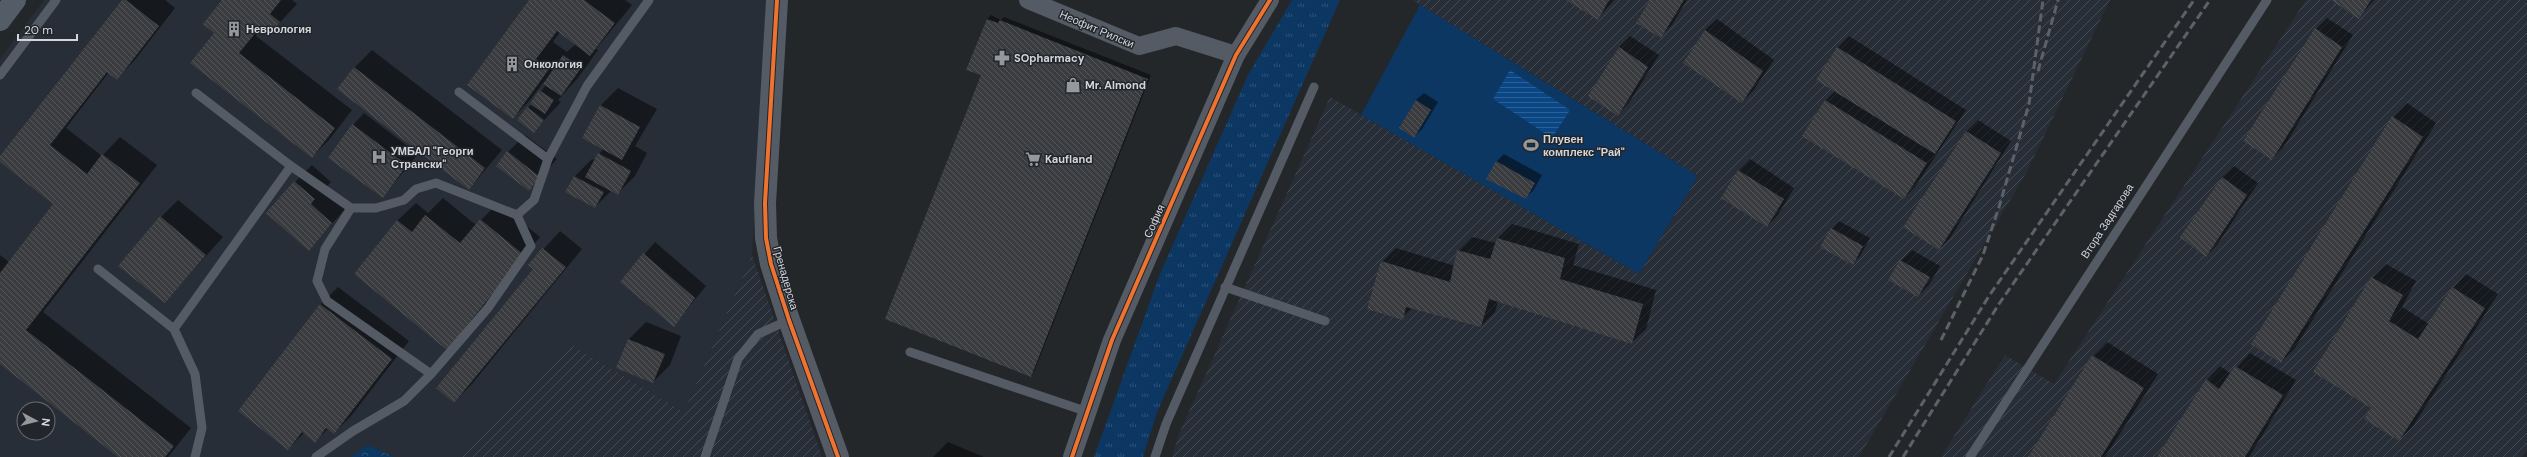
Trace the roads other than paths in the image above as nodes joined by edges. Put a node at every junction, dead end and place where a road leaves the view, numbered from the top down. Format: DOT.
graph roads {
  1 [pos="15,0"];
  2 [pos="56,0"];
  3 [pos="649,0"];
  4 [pos="777,0"];
  5 [pos="1028,0"];
  6 [pos="1270,0"];
  7 [pos="2267,0"];
  8 [pos="0,20"];
  9 [pos="1236,55"];
  10 [pos="0,75"];
  11 [pos="1314,87"];
  12 [pos="459,92"];
  13 [pos="196,93"];
  14 [pos="548,158"];
  15 [pos="291,166"];
  16 [pos="351,208"];
  17 [pos="517,215"];
  18 [pos="98,269"];
  19 [pos="1225,287"];
  20 [pos="789,320"];
  21 [pos="1325,321"];
  22 [pos="174,329"];
  23 [pos="910,352"];
  24 [pos="431,374"];
  25 [pos="1088,412"];
  26 [pos="195,457"];
  27 [pos="316,457"];
  28 [pos="705,457"];
  29 [pos="838,457"];
  30 [pos="1072,457"];
  31 [pos="1155,457"];
  32 [pos="1970,457"];
  1 -- 8 [label="main road"];
  2 -- 10 [label="lane"];
  3 -- 14 [label="lane"];
  4 -- 20 [label="street, Гренадерска"];
  5 -- 9 [label="street, Неофит Рилски"];
  6 -- 9 [label="street, София"];
  7 -- 32 [label="lane, Втора Задгарова"];
  9 -- 25 [label="street, София"];
  11 -- 19 [label="lane"];
  12 -- 14 [label="lane"];
  13 -- 15 [label="lane"];
  14 -- 17 [label="lane"];
  15 -- 16 [label="lane"];
  15 -- 22 [label="lane"];
  16 -- 17 [label="lane"];
  16 -- 24 [label="lane"];
  17 -- 24 [label="lane"];
  18 -- 22 [label="lane"];
  19 -- 21 [label="lane"];
  19 -- 31 [label="lane"];
  20 -- 28 [label="lane"];
  20 -- 29 [label="street, Гренадерска"];
  22 -- 26 [label="lane"];
  23 -- 25 [label="lane"];
  24 -- 27 [label="lane"];
  25 -- 30 [label="street, София"];
}
